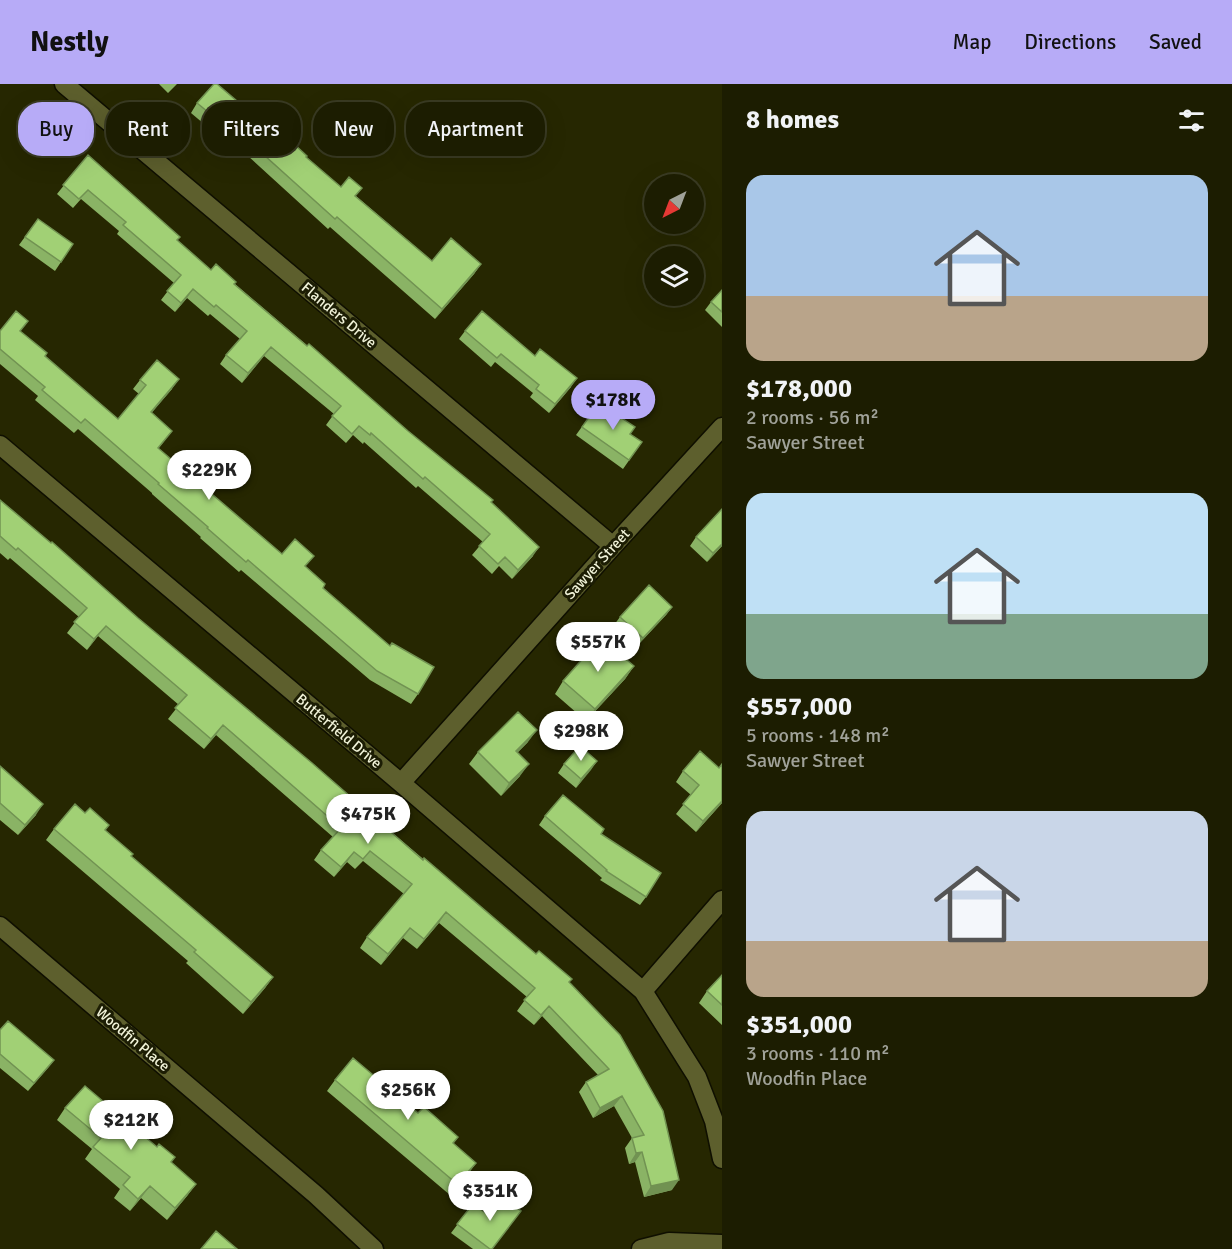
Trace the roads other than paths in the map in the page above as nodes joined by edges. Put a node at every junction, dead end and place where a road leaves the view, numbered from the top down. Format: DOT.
graph roads {
  1 [pos="64,84"];
  2 [pos="722,427"];
  3 [pos="0,445"];
  4 [pos="613,546"];
  5 [pos="401,783"];
  6 [pos="722,900"];
  7 [pos="0,926"];
  8 [pos="643,991"];
  9 [pos="722,1159"];
  10 [pos="722,1244"];
  11 [pos="374,1249"];
  12 [pos="641,1249"];
  1 -- 4 [label="street, Flanders Drive"];
  2 -- 4 [label="street, Sawyer Street"];
  3 -- 5 [label="street, Butterfield Drive"];
  4 -- 5 [label="street, Sawyer Street"];
  5 -- 8 [label="street, Butterfield Drive"];
  6 -- 8 [label="street"];
  7 -- 11 [label="street, Woodfin Place"];
  8 -- 9 [label="street, Butterfield Drive"];
  10 -- 12 [label="street"];
}
